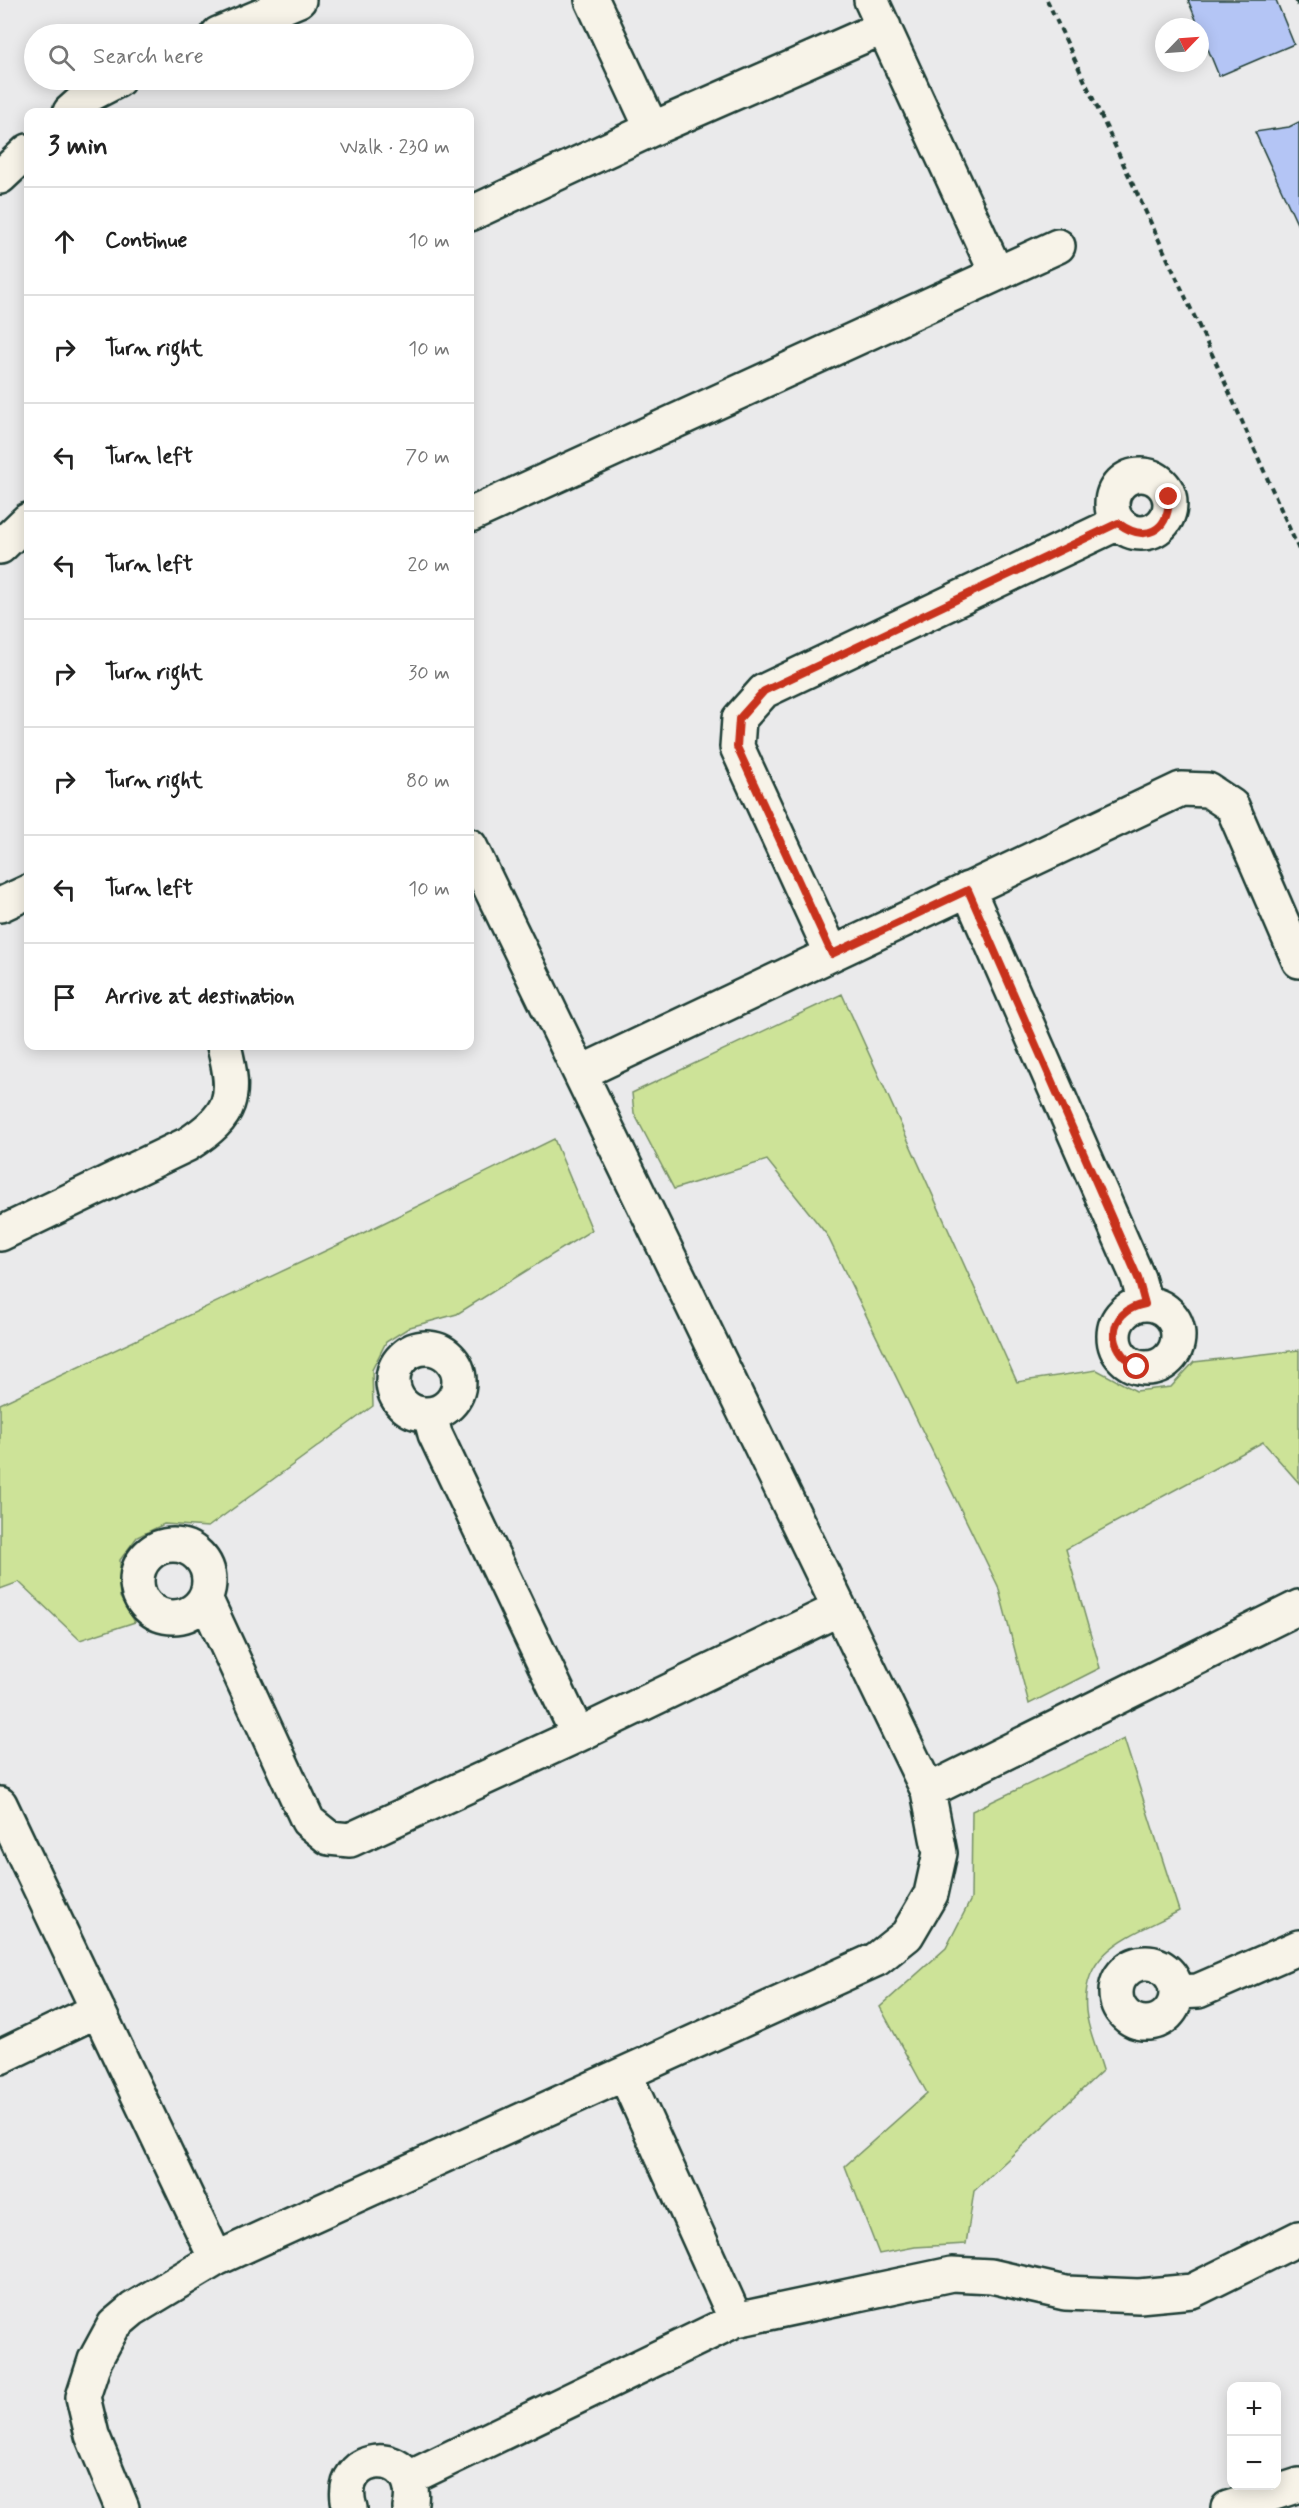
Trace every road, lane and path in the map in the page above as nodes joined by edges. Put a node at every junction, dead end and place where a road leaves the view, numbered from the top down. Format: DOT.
graph roads {
  1 [pos="299,0"];
  2 [pos="592,0"];
  3 [pos="1047,0"];
  4 [pos="1296,0"];
  5 [pos="1299,6"];
  6 [pos="266,8"];
  7 [pos="878,14"];
  8 [pos="236,24"];
  9 [pos="100,90"];
  10 [pos="75,108"];
  11 [pos="652,129"];
  12 [pos="24,155"];
  13 [pos="0,177"];
  14 [pos="474,212"];
  15 [pos="1058,246"];
  16 [pos="998,274"];
  17 [pos="474,513"];
  18 [pos="1118,523"];
  19 [pos="24,524"];
  20 [pos="0,547"];
  21 [pos="1299,550"];
  22 [pos="474,854"];
  23 [pos="968,890"];
  24 [pos="24,894"];
  25 [pos="0,905"];
  26 [pos="832,954"];
  27 [pos="1299,960"];
  28 [pos="225,1050"];
  29 [pos="580,1073"];
  30 [pos="0,1234"];
  31 [pos="1145,1304"];
  32 [pos="430,1415"];
  33 [pos="205,1598"];
  34 [pos="1299,1607"];
  35 [pos="839,1609"];
  36 [pos="578,1735"];
  37 [pos="928,1791"];
  38 [pos="0,1804"];
  39 [pos="1299,1947"];
  40 [pos="1176,1992"];
  41 [pos="98,2010"];
  42 [pos="0,2057"];
  43 [pos="625,2074"];
  44 [pos="1299,2238"];
  45 [pos="216,2259"];
  46 [pos="736,2320"];
  47 [pos="1299,2485"];
  48 [pos="409,2493"];
  49 [pos="122,2508"];
  50 [pos="350,2508"];
  51 [pos="1228,2508"];
  1 -- 6 [label="street"];
  2 -- 11 [label="street"];
  3 -- 21 [label="path"];
  4 -- 5 [label="path"];
  6 -- 8 [label="street"];
  7 -- 11 [label="street"];
  7 -- 16 [label="street"];
  9 -- 10 [label="street"];
  11 -- 14 [label="street"];
  12 -- 13 [label="street"];
  15 -- 16 [label="street"];
  16 -- 17 [label="street"];
  18 -- 26 [label="street"];
  19 -- 20 [label="street"];
  22 -- 29 [label="street"];
  23 -- 26 [label="street"];
  23 -- 27 [label="street"];
  23 -- 31 [label="street"];
  24 -- 25 [label="street"];
  26 -- 29 [label="street"];
  28 -- 30 [label="street"];
  29 -- 35 [label="street"];
  32 -- 36 [label="street"];
  33 -- 36 [label="street"];
  34 -- 37 [label="street"];
  35 -- 36 [label="street"];
  35 -- 37 [label="street"];
  37 -- 43 [label="street"];
  38 -- 41 [label="street"];
  39 -- 40 [label="street"];
  41 -- 42 [label="street"];
  41 -- 45 [label="street"];
  43 -- 45 [label="street"];
  43 -- 46 [label="street"];
  44 -- 46 [label="street"];
  45 -- 49 [label="street"];
  46 -- 48 [label="street"];
  47 -- 51 [label="street"];
  48 -- 50 [label="street"];
}
